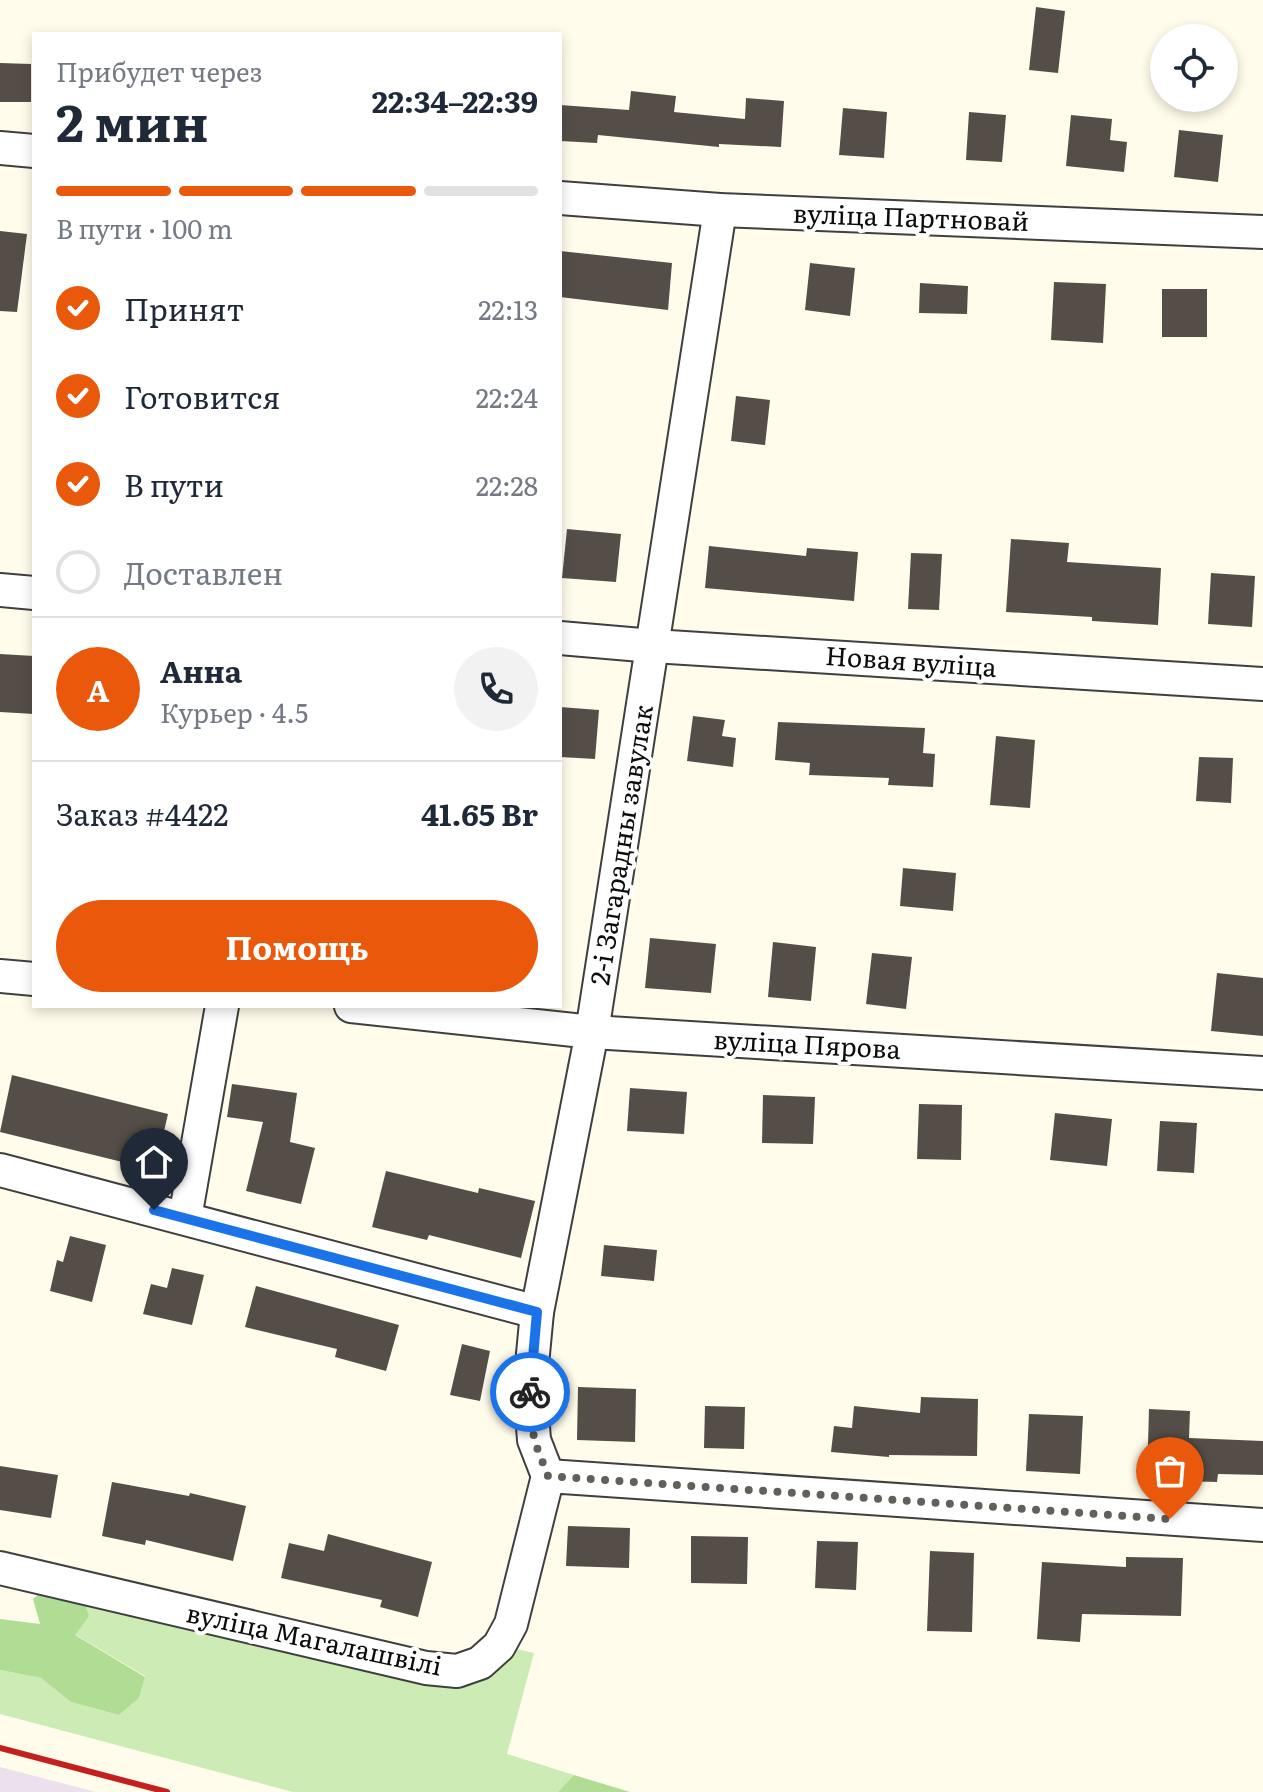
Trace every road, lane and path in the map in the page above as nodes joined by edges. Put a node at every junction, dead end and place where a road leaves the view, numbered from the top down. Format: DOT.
graph roads {
  1 [pos="0,148"];
  2 [pos="32,151"];
  3 [pos="562,198"];
  4 [pos="720,210"];
  5 [pos="1263,232"];
  6 [pos="0,590"];
  7 [pos="32,593"];
  8 [pos="562,638"];
  9 [pos="653,646"];
  10 [pos="1263,684"];
  11 [pos="0,976"];
  12 [pos="32,979"];
  13 [pos="222,1008"];
  14 [pos="370,1008"];
  15 [pos="592,1032"];
  16 [pos="1263,1073"];
  17 [pos="0,1170"];
  18 [pos="185,1218"];
  19 [pos="537,1312"];
  20 [pos="548,1476"];
  21 [pos="1263,1525"];
  22 [pos="0,1568"];
  1 -- 2 [label="street"];
  3 -- 4 [label="street, вуліца Партновай"];
  4 -- 5 [label="street, вуліца Партновай"];
  4 -- 9 [label="street, 2-і Загарадны завулак"];
  6 -- 7 [label="street"];
  8 -- 9 [label="street, Новая вуліца"];
  9 -- 10 [label="street, Новая вуліца"];
  9 -- 15 [label="street, 2-і Загарадны завулак"];
  11 -- 12 [label="street"];
  13 -- 18 [label="street"];
  14 -- 15 [label="street, вуліца Пярова"];
  15 -- 16 [label="street, вуліца Пярова"];
  15 -- 19 [label="street, 2-і Загарадны завулак"];
  17 -- 18 [label="street"];
  18 -- 19 [label="street"];
  19 -- 20 [label="street, 2-і Загарадны завулак"];
  20 -- 21 [label="street"];
  20 -- 22 [label="street, вуліца Магалашвілі"];
}
